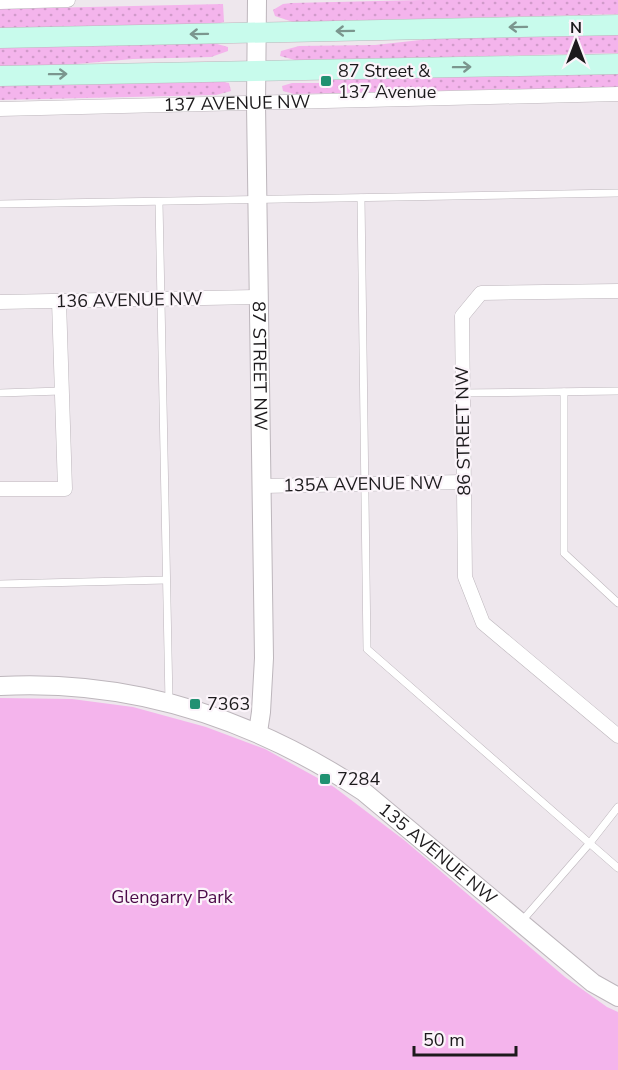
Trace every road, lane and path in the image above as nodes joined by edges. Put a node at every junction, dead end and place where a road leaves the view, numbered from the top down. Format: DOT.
graph roads {
  1 [pos="68,0"];
  2 [pos="257,0"];
  3 [pos="0,2"];
  4 [pos="618,25"];
  5 [pos="257,33"];
  6 [pos="0,38"];
  7 [pos="618,64"];
  8 [pos="257,71"];
  9 [pos="0,76"];
  10 [pos="618,94"];
  11 [pos="256,104"];
  12 [pos="0,109"];
  13 [pos="618,194"];
  14 [pos="361,198"];
  15 [pos="257,200"];
  16 [pos="159,202"];
  17 [pos="0,204"];
  18 [pos="618,291"];
  19 [pos="258,297"];
  20 [pos="163,299"];
  21 [pos="59,301"];
  22 [pos="0,302"];
  23 [pos="61,391"];
  24 [pos="618,391"];
  25 [pos="564,392"];
  26 [pos="0,393"];
  27 [pos="461,393"];
  28 [pos="463,482"];
  29 [pos="364,484"];
  30 [pos="262,486"];
  31 [pos="0,489"];
  32 [pos="166,580"];
  33 [pos="0,584"];
  34 [pos="618,603"];
  35 [pos="0,686"];
  36 [pos="169,702"];
  37 [pos="258,732"];
  38 [pos="618,736"];
  39 [pos="618,807"];
  40 [pos="589,844"];
  41 [pos="618,868"];
  42 [pos="521,922"];
  43 [pos="618,997"];
  1 -- 3 [label="street"];
  2 -- 5 [label="street, 87 STREET NW"];
  4 -- 5 [label="main road, one-way"];
  5 -- 6 [label="main road, one-way"];
  5 -- 8 [label="street, 87 STREET NW"];
  8 -- 7 [label="main road, 137 AVENUE NW, one-way"];
  9 -- 8 [label="main road, 137 AVENUE NW, one-way"];
  8 -- 11 [label="street, 87 STREET NW"];
  10 -- 11 [label="street, 137 AVENUE NW"];
  11 -- 12 [label="street, 137 AVENUE NW"];
  11 -- 15 [label="street, 87 STREET NW"];
  13 -- 14 [label="lane"];
  14 -- 15 [label="lane"];
  14 -- 29 [label="lane"];
  15 -- 16 [label="lane"];
  15 -- 19 [label="street, 87 STREET NW"];
  16 -- 17 [label="lane"];
  16 -- 20 [label="lane"];
  18 -- 27 [label="street, 86 STREET NW"];
  19 -- 20 [label="street, 136 AVENUE NW"];
  19 -- 30 [label="street, 87 STREET NW"];
  20 -- 21 [label="street, 136 AVENUE NW"];
  20 -- 32 [label="lane"];
  21 -- 22 [label="street, 136 AVENUE NW"];
  21 -- 23 [label="street"];
  23 -- 26 [label="lane"];
  23 -- 31 [label="street"];
  24 -- 25 [label="lane"];
  25 -- 27 [label="lane"];
  25 -- 34 [label="lane"];
  27 -- 28 [label="street, 86 STREET NW"];
  28 -- 29 [label="street, 135A AVENUE NW"];
  28 -- 38 [label="street, 86 STREET NW"];
  29 -- 30 [label="street, 135A AVENUE NW"];
  29 -- 40 [label="lane"];
  30 -- 37 [label="street, 87 STREET NW"];
  32 -- 33 [label="lane"];
  32 -- 36 [label="lane"];
  35 -- 36 [label="street, 135 AVENUE NW"];
  36 -- 37 [label="street, 135 AVENUE NW"];
  37 -- 42 [label="street, 135 AVENUE NW"];
  39 -- 40 [label="lane"];
  40 -- 41 [label="lane"];
  40 -- 42 [label="lane"];
  42 -- 43 [label="street, 135 AVENUE NW"];
}
